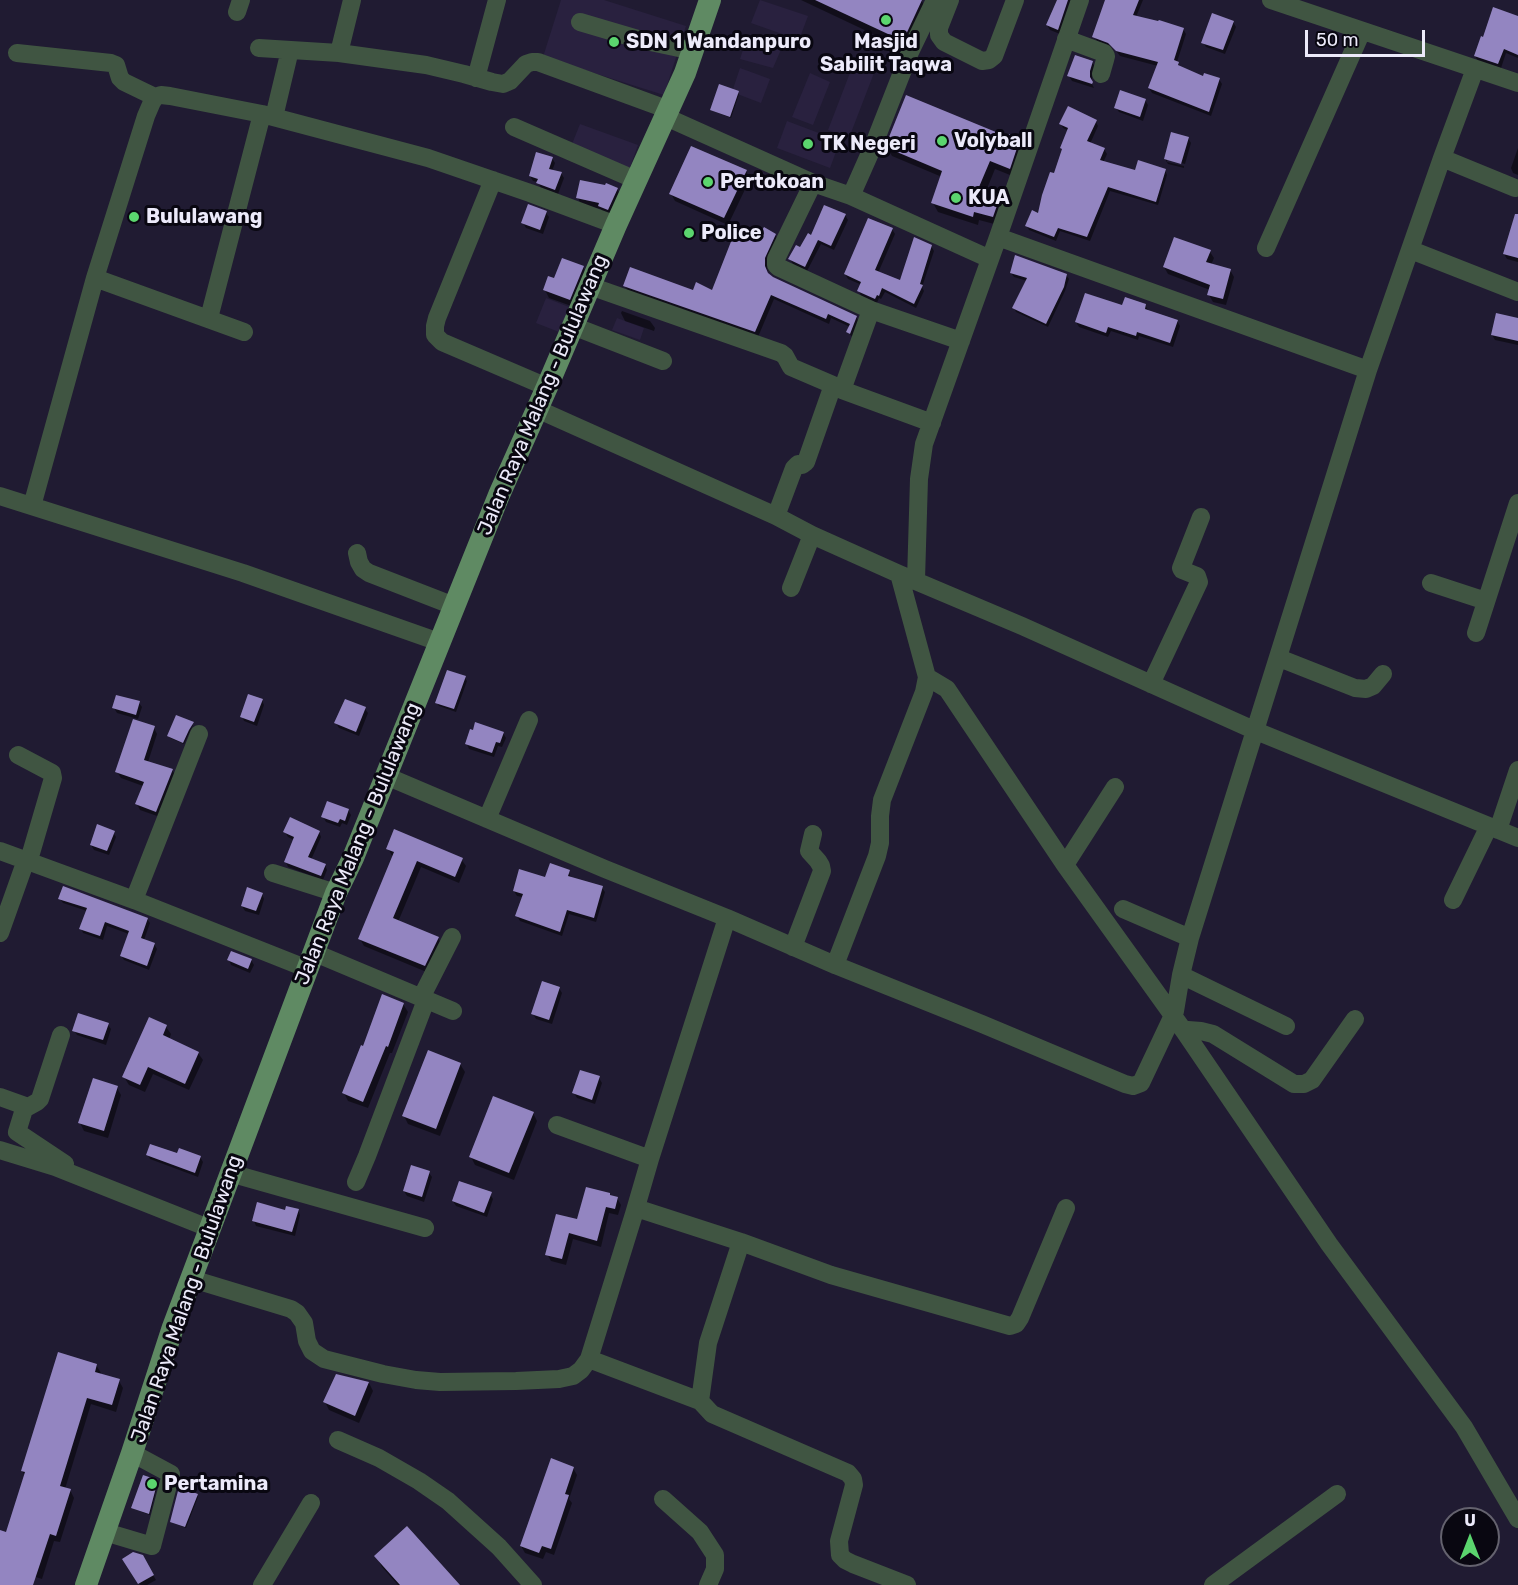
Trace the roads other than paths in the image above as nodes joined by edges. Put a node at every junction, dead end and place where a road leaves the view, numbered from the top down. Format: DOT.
graph roads {
  1 [pos="352,0"];
  2 [pos="497,0"];
  3 [pos="710,0"];
  4 [pos="935,0"];
  5 [pos="950,0"];
  6 [pos="1015,0"];
  7 [pos="1080,0"];
  8 [pos="1271,0"];
  9 [pos="579,22"];
  10 [pos="1362,31"];
  11 [pos="1066,39"];
  12 [pos="259,48"];
  13 [pos="290,50"];
  14 [pos="693,51"];
  15 [pos="339,52"];
  16 [pos="17,53"];
  17 [pos="1475,69"];
  18 [pos="1101,74"];
  19 [pos="476,78"];
  20 [pos="1518,83"];
  21 [pos="155,98"];
  22 [pos="668,114"];
  23 [pos="268,115"];
  24 [pos="514,127"];
  25 [pos="1442,158"];
  26 [pos="493,180"];
  27 [pos="636,180"];
  28 [pos="813,183"];
  29 [pos="1515,188"];
  30 [pos="851,196"];
  31 [pos="616,225"];
  32 [pos="998,237"];
  33 [pos="1266,248"];
  34 [pos="1411,250"];
  35 [pos="990,259"];
  36 [pos="95,278"];
  37 [pos="590,286"];
  38 [pos="1518,292"];
  39 [pos="872,310"];
  40 [pos="209,318"];
  41 [pos="573,326"];
  42 [pos="244,332"];
  43 [pos="961,341"];
  44 [pos="663,360"];
  45 [pos="1368,370"];
  46 [pos="547,387"];
  47 [pos="838,387"];
  48 [pos="537,409"];
  49 [pos="932,423"];
  50 [pos="0,496"];
  51 [pos="1518,503"];
  52 [pos="32,506"];
  53 [pos="776,516"];
  54 [pos="1201,517"];
  55 [pos="812,535"];
  56 [pos="357,553"];
  57 [pos="898,574"];
  58 [pos="916,580"];
  59 [pos="1431,583"];
  60 [pos="790,588"];
  61 [pos="1486,601"];
  62 [pos="454,606"];
  63 [pos="1476,633"];
  64 [pos="439,642"];
  65 [pos="1279,658"];
  66 [pos="1383,674"];
  67 [pos="927,677"];
  68 [pos="1151,684"];
  69 [pos="530,720"];
  70 [pos="1256,731"];
  71 [pos="199,734"];
  72 [pos="18,755"];
  73 [pos="1518,770"];
  74 [pos="386,776"];
  75 [pos="1115,787"];
  76 [pos="487,819"];
  77 [pos="1493,828"];
  78 [pos="813,834"];
  79 [pos="1518,838"];
  80 [pos="0,850"];
  81 [pos="27,860"];
  82 [pos="1065,865"];
  83 [pos="273,873"];
  84 [pos="336,893"];
  85 [pos="134,900"];
  86 [pos="1453,900"];
  87 [pos="1123,909"];
  88 [pos="727,918"];
  89 [pos="0,933"];
  90 [pos="452,937"];
  91 [pos="1191,938"];
  92 [pos="793,947"];
  93 [pos="311,961"];
  94 [pos="835,965"];
  95 [pos="1181,975"];
  96 [pos="424,999"];
  97 [pos="453,1011"];
  98 [pos="1174,1016"];
  99 [pos="1355,1019"];
  100 [pos="1286,1026"];
  101 [pos="1184,1031"];
  102 [pos="60,1035"];
  103 [pos="0,1097"];
  104 [pos="25,1106"];
  105 [pos="557,1125"];
  106 [pos="0,1150"];
  107 [pos="650,1159"];
  108 [pos="230,1173"];
  109 [pos="92,1182"];
  110 [pos="356,1182"];
  111 [pos="636,1208"];
  112 [pos="1066,1208"];
  113 [pos="425,1228"];
  114 [pos="211,1229"];
  115 [pos="741,1242"];
  116 [pos="192,1279"];
  117 [pos="589,1359"];
  118 [pos="700,1401"];
  119 [pos="338,1440"];
  120 [pos="132,1453"];
  121 [pos="1337,1494"];
  122 [pos="663,1499"];
  123 [pos="310,1503"];
  124 [pos="1518,1519"];
  125 [pos="105,1532"];
  126 [pos="86,1585"];
  127 [pos="262,1585"];
  128 [pos="533,1585"];
  129 [pos="708,1585"];
  130 [pos="907,1585"];
  131 [pos="1213,1585"];
  1 -- 15 [label="street"];
  2 -- 19 [label="street"];
  3 -- 14 [label="main road, Jalan Raya Malang - Bululawang"];
  4 -- 30 [label="street"];
  5 -- 6 [label="street"];
  7 -- 11 [label="street"];
  8 -- 10 [label="street"];
  9 -- 14 [label="street"];
  10 -- 17 [label="street"];
  10 -- 33 [label="street"];
  11 -- 18 [label="street"];
  11 -- 32 [label="street"];
  12 -- 13 [label="street"];
  13 -- 15 [label="street"];
  13 -- 23 [label="street"];
  14 -- 22 [label="main road, Jalan Raya Malang - Bululawang"];
  15 -- 19 [label="street"];
  16 -- 21 [label="street"];
  17 -- 20 [label="street"];
  17 -- 25 [label="street"];
  19 -- 22 [label="street"];
  21 -- 23 [label="street"];
  21 -- 36 [label="street"];
  22 -- 27 [label="main road, Jalan Raya Malang - Bululawang"];
  22 -- 28 [label="street"];
  23 -- 26 [label="street"];
  23 -- 40 [label="street"];
  24 -- 27 [label="street"];
  25 -- 29 [label="street"];
  25 -- 34 [label="street"];
  26 -- 31 [label="street"];
  26 -- 46 [label="street"];
  27 -- 31 [label="main road, Jalan Raya Malang - Bululawang"];
  28 -- 30 [label="street"];
  28 -- 39 [label="street"];
  30 -- 35 [label="street"];
  31 -- 37 [label="main road, Jalan Raya Malang - Bululawang"];
  32 -- 35 [label="street"];
  32 -- 45 [label="street"];
  34 -- 38 [label="street"];
  34 -- 45 [label="street"];
  35 -- 43 [label="street"];
  36 -- 40 [label="street"];
  36 -- 52 [label="street"];
  37 -- 41 [label="main road, Jalan Raya Malang - Bululawang"];
  37 -- 47 [label="street"];
  39 -- 43 [label="street"];
  39 -- 47 [label="street"];
  40 -- 42 [label="street"];
  41 -- 44 [label="street"];
  41 -- 46 [label="main road, Jalan Raya Malang - Bululawang"];
  43 -- 49 [label="street"];
  45 -- 65 [label="street"];
  46 -- 48 [label="main road, Jalan Raya Malang - Bululawang"];
  47 -- 49 [label="street"];
  47 -- 53 [label="street"];
  48 -- 53 [label="street"];
  48 -- 62 [label="main road, Jalan Raya Malang - Bululawang"];
  49 -- 58 [label="street"];
  50 -- 52 [label="street"];
  51 -- 61 [label="street"];
  52 -- 64 [label="street"];
  53 -- 55 [label="street"];
  54 -- 68 [label="street"];
  55 -- 57 [label="street"];
  55 -- 60 [label="street"];
  56 -- 62 [label="street"];
  57 -- 58 [label="street"];
  57 -- 67 [label="street"];
  58 -- 68 [label="street"];
  59 -- 61 [label="street"];
  61 -- 63 [label="street"];
  62 -- 64 [label="main road, Jalan Raya Malang - Bululawang"];
  64 -- 74 [label="main road, Jalan Raya Malang - Bululawang"];
  65 -- 66 [label="street"];
  65 -- 70 [label="street"];
  67 -- 82 [label="street"];
  67 -- 94 [label="street"];
  68 -- 70 [label="street"];
  69 -- 76 [label="street"];
  70 -- 77 [label="street"];
  70 -- 91 [label="street"];
  71 -- 85 [label="street"];
  72 -- 81 [label="street"];
  73 -- 77 [label="street"];
  74 -- 76 [label="street"];
  74 -- 84 [label="main road, Jalan Raya Malang - Bululawang"];
  75 -- 82 [label="street"];
  76 -- 88 [label="street"];
  77 -- 79 [label="street"];
  77 -- 86 [label="street"];
  78 -- 92 [label="street"];
  80 -- 81 [label="street"];
  81 -- 85 [label="street"];
  81 -- 89 [label="street"];
  82 -- 98 [label="street"];
  83 -- 84 [label="street"];
  84 -- 93 [label="main road, Jalan Raya Malang - Bululawang"];
  85 -- 93 [label="street"];
  87 -- 91 [label="street"];
  88 -- 92 [label="street"];
  88 -- 107 [label="street"];
  90 -- 96 [label="street"];
  91 -- 95 [label="street"];
  92 -- 94 [label="street"];
  93 -- 96 [label="street"];
  93 -- 108 [label="main road, Jalan Raya Malang - Bululawang"];
  94 -- 98 [label="street"];
  95 -- 98 [label="street"];
  95 -- 100 [label="street"];
  96 -- 97 [label="street"];
  96 -- 110 [label="street"];
  98 -- 101 [label="street"];
  99 -- 101 [label="street"];
  101 -- 124 [label="street"];
  102 -- 104 [label="street"];
  103 -- 104 [label="street"];
  104 -- 109 [label="street"];
  105 -- 107 [label="street"];
  106 -- 109 [label="street"];
  107 -- 111 [label="street"];
  108 -- 113 [label="street"];
  108 -- 114 [label="main road, Jalan Raya Malang - Bululawang"];
  109 -- 114 [label="street"];
  111 -- 115 [label="street"];
  111 -- 117 [label="street"];
  112 -- 115 [label="street"];
  114 -- 116 [label="main road, Jalan Raya Malang - Bululawang"];
  115 -- 118 [label="street"];
  116 -- 117 [label="street"];
  116 -- 120 [label="main road, Jalan Raya Malang - Bululawang"];
  117 -- 118 [label="street"];
  118 -- 130 [label="street"];
  119 -- 128 [label="street"];
  120 -- 125 [label="main road, Jalan Raya Malang - Bululawang"];
  120 -- 125 [label="street"];
  121 -- 131 [label="street"];
  122 -- 129 [label="street"];
  123 -- 127 [label="street"];
  125 -- 126 [label="main road, Jalan Raya Malang - Bululawang"];
}
